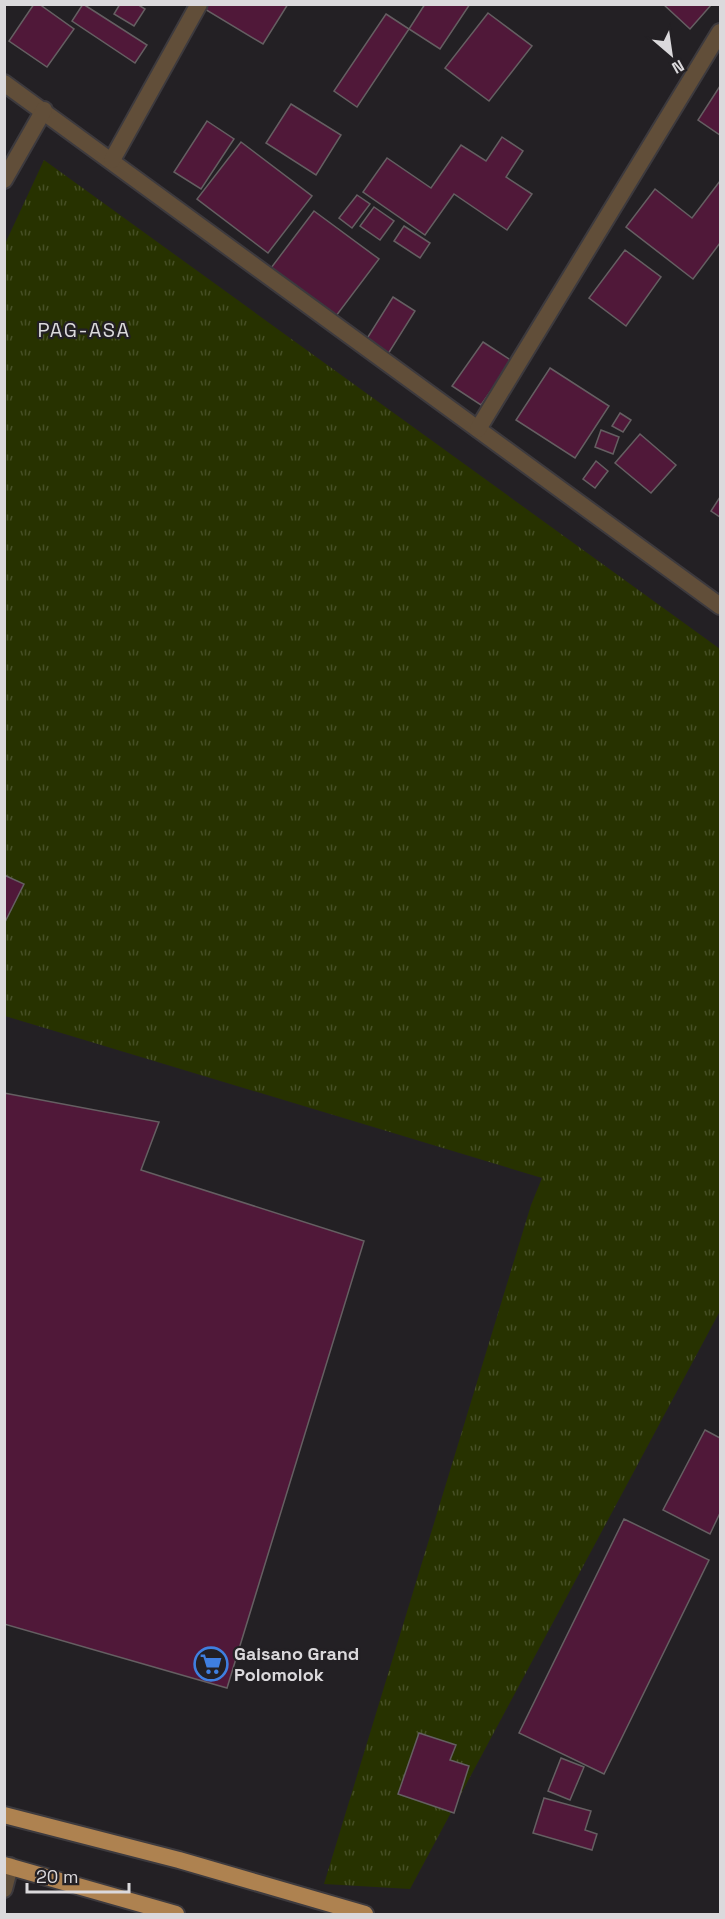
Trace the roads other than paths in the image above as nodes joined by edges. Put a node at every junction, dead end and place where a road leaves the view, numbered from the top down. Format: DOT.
graph roads {
  1 [pos="198,5"];
  2 [pos="720,32"];
  3 [pos="4,83"];
  4 [pos="44,110"];
  5 [pos="112,160"];
  6 [pos="4,180"];
  7 [pos="478,429"];
  8 [pos="720,606"];
  9 [pos="4,1815"];
  10 [pos="7,1866"];
  11 [pos="4,1889"];
  12 [pos="176,1914"];
  13 [pos="365,1914"];
  1 -- 5 [label="street"];
  2 -- 7 [label="street"];
  3 -- 4 [label="street"];
  4 -- 5 [label="street"];
  4 -- 6 [label="street"];
  5 -- 7 [label="street"];
  7 -- 8 [label="street"];
  9 -- 13 [label="highway"];
  10 -- 11 [label="street"];
  10 -- 12 [label="highway"];
}
